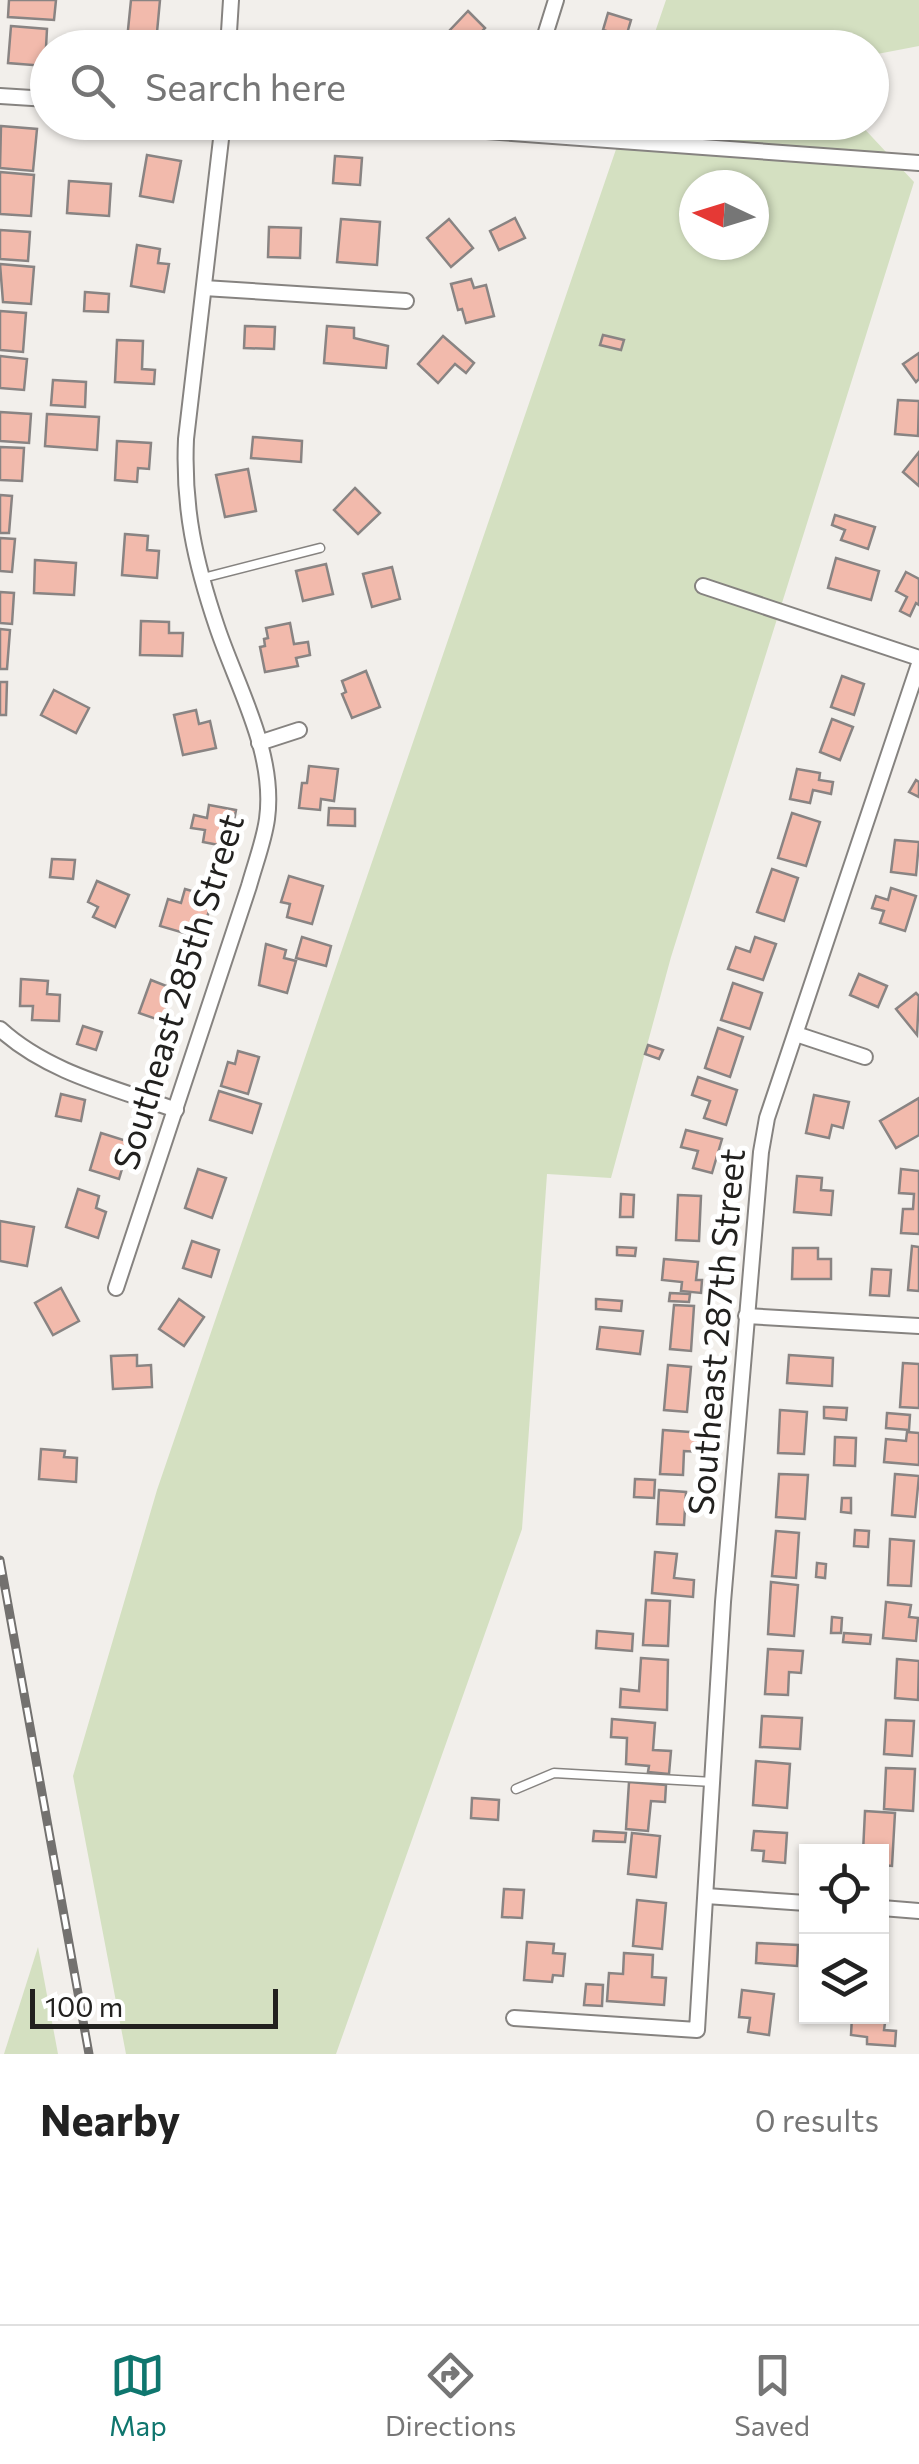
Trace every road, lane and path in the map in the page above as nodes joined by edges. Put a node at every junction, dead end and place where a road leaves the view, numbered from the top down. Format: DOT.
graph roads {
  1 [pos="231,0"];
  2 [pos="556,0"];
  3 [pos="229,30"];
  4 [pos="547,30"];
  5 [pos="0,96"];
  6 [pos="30,98"];
  7 [pos="221,140"];
  8 [pos="661,140"];
  9 [pos="919,163"];
  10 [pos="204,288"];
  11 [pos="406,302"];
  12 [pos="320,548"];
  13 [pos="203,578"];
  14 [pos="703,586"];
  15 [pos="919,661"];
  16 [pos="299,730"];
  17 [pos="260,742"];
  18 [pos="0,1029"];
  19 [pos="796,1034"];
  20 [pos="865,1057"];
  21 [pos="176,1110"];
  22 [pos="116,1288"];
  23 [pos="746,1316"];
  24 [pos="919,1326"];
  25 [pos="713,1782"];
  26 [pos="516,1789"];
  27 [pos="706,1896"];
  28 [pos="799,1903"];
  29 [pos="889,1909"];
  30 [pos="919,1911"];
  31 [pos="514,2018"];
  1 -- 3 [label="street"];
  2 -- 4 [label="street"];
  5 -- 6 [label="street"];
  7 -- 10 [label="street, Southeast 285th Street"];
  8 -- 9 [label="street"];
  10 -- 11 [label="street"];
  10 -- 13 [label="street, Southeast 285th Street"];
  12 -- 13 [label="lane"];
  13 -- 17 [label="street, Southeast 285th Street"];
  14 -- 15 [label="street"];
  15 -- 19 [label="street, Southeast 287th Street"];
  16 -- 17 [label="street"];
  17 -- 21 [label="street, Southeast 285th Street"];
  18 -- 21 [label="street"];
  19 -- 20 [label="street"];
  19 -- 23 [label="street, Southeast 287th Street"];
  21 -- 22 [label="street, Southeast 285th Street"];
  23 -- 24 [label="street"];
  23 -- 25 [label="street, Southeast 287th Street"];
  25 -- 26 [label="lane"];
  25 -- 27 [label="street, Southeast 287th Street"];
  27 -- 28 [label="street"];
  27 -- 31 [label="street, Southeast 287th Street"];
  29 -- 30 [label="street"];
}
